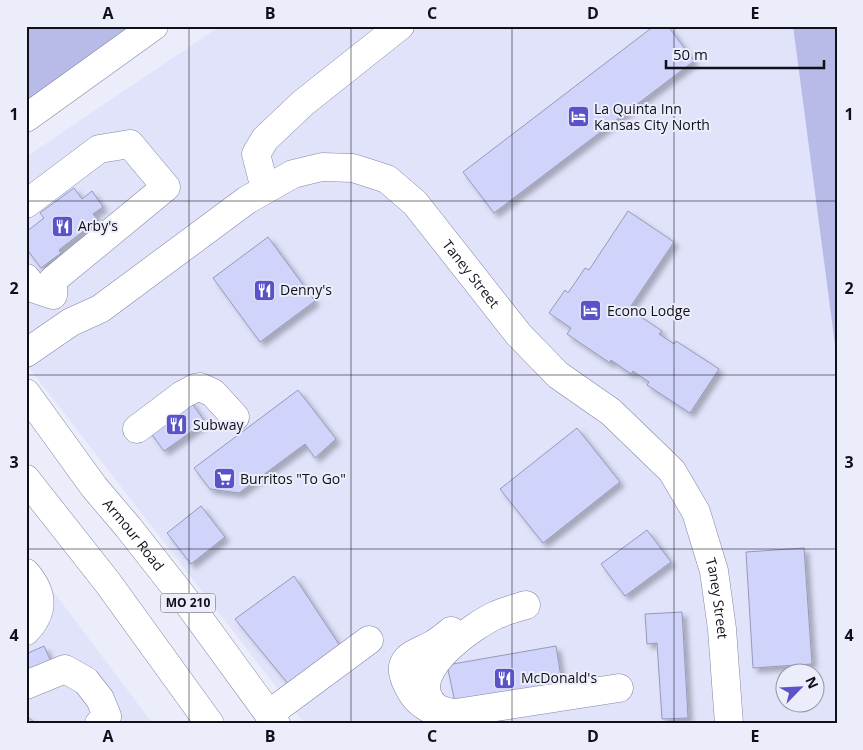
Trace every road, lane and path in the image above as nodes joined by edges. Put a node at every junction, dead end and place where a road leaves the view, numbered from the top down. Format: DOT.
graph roads {
  1 [pos="154,26"];
  2 [pos="400,26"];
  3 [pos="26,118"];
  4 [pos="264,189"];
  5 [pos="26,204"];
  6 [pos="26,278"];
  7 [pos="26,353"];
  8 [pos="26,393"];
  9 [pos="235,417"];
  10 [pos="137,429"];
  11 [pos="26,479"];
  12 [pos="26,573"];
  13 [pos="526,605"];
  14 [pos="26,630"];
  15 [pos="369,640"];
  16 [pos="26,685"];
  17 [pos="619,688"];
  18 [pos="273,719"];
  19 [pos="99,724"];
  20 [pos="210,724"];
  21 [pos="729,724"];
  1 -- 3 [label="main road"];
  2 -- 4 [label="main road"];
  4 -- 7 [label="main road, Taney Street"];
  4 -- 21 [label="main road, Taney Street"];
  5 -- 6 [label="main road"];
  8 -- 18 [label="main road, Armour Road / MO 210"];
  9 -- 10 [label="main road"];
  11 -- 20 [label="main road"];
  12 -- 14 [label="main road"];
  13 -- 17 [label="main road"];
  15 -- 18 [label="main road"];
  16 -- 19 [label="main road"];
}
